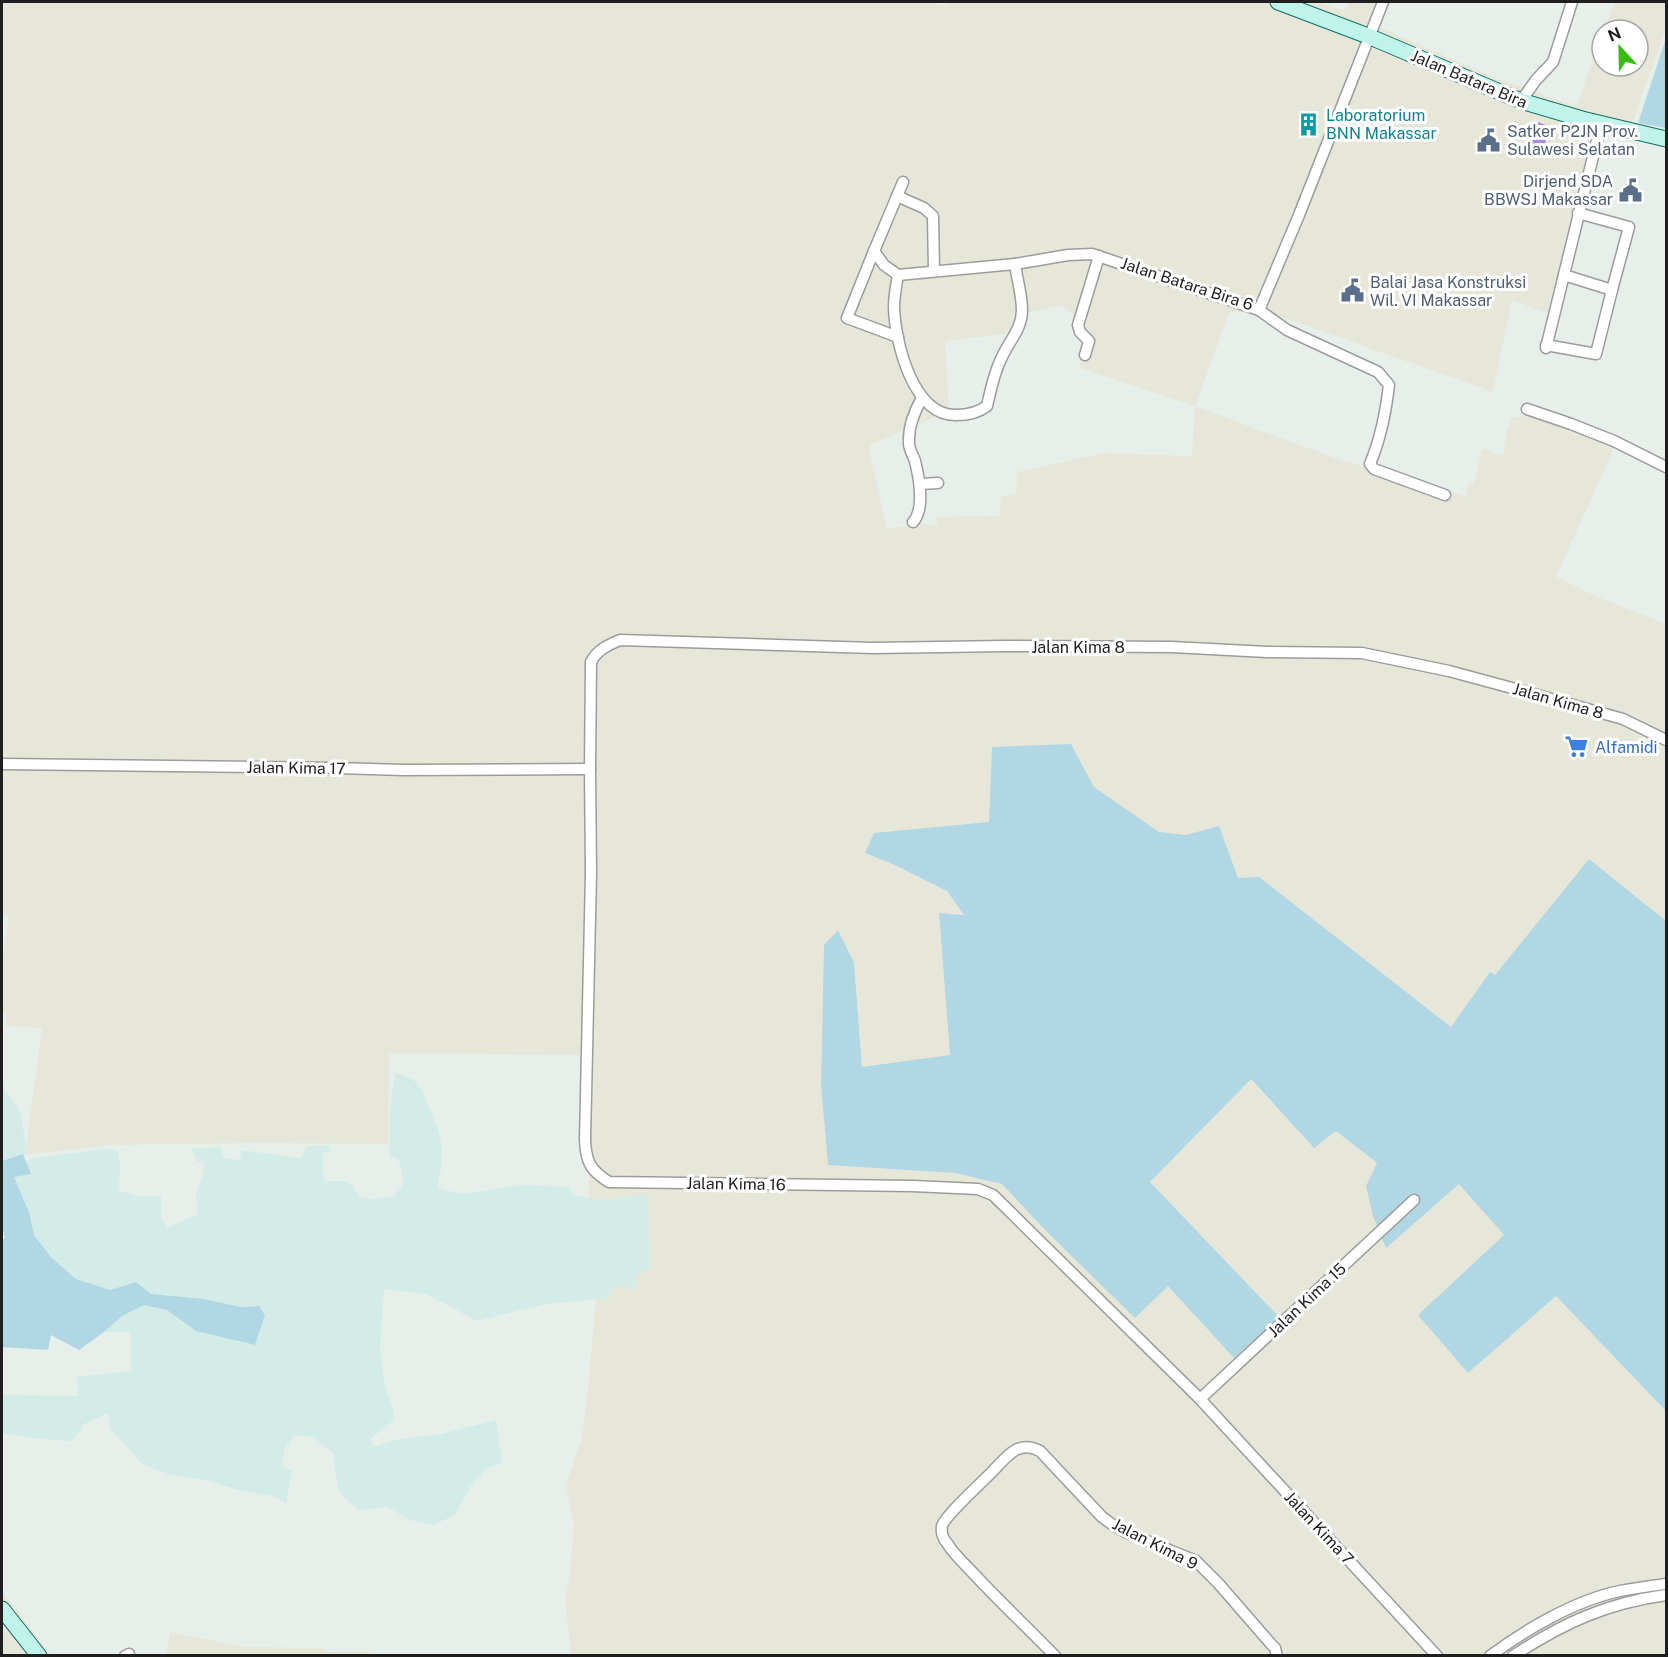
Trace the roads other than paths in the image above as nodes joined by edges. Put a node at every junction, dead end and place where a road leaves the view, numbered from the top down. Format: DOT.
graph roads {
  1 [pos="1278,2"];
  2 [pos="1383,2"];
  3 [pos="1572,2"];
  4 [pos="1368,36"];
  5 [pos="1521,101"];
  6 [pos="1601,124"];
  7 [pos="1666,139"];
  8 [pos="903,182"];
  9 [pos="897,196"];
  10 [pos="1578,213"];
  11 [pos="874,251"];
  12 [pos="1099,256"];
  13 [pos="1015,264"];
  14 [pos="934,272"];
  15 [pos="1564,274"];
  16 [pos="898,275"];
  17 [pos="1612,290"];
  18 [pos="1259,310"];
  19 [pos="898,338"];
  20 [pos="1085,355"];
  21 [pos="922,398"];
  22 [pos="1527,409"];
  23 [pos="1666,467"];
  24 [pos="938,483"];
  25 [pos="920,484"];
  26 [pos="1445,495"];
  27 [pos="913,522"];
  28 [pos="1666,740"];
  29 [pos="2,764"];
  30 [pos="590,769"];
  31 [pos="1414,1200"];
  32 [pos="1200,1399"];
  33 [pos="1666,1584"];
  34 [pos="1666,1595"];
  35 [pos="2,1609"];
  36 [pos="39,1656"];
  37 [pos="1054,1656"];
  38 [pos="1277,1656"];
  39 [pos="1437,1656"];
  40 [pos="1490,1656"];
  41 [pos="1513,1656"];
  1 -- 4 [label="street, Jalan Batara Bira"];
  2 -- 4 [label="street, Jalan Batara Bira 6"];
  3 -- 5 [label="street"];
  4 -- 5 [label="street, Jalan Batara Bira"];
  4 -- 18 [label="street, Jalan Batara Bira 6"];
  5 -- 6 [label="street, Jalan Batara Bira"];
  6 -- 7 [label="street, Jalan Batara Bira"];
  6 -- 10 [label="street"];
  8 -- 9 [label="street"];
  9 -- 11 [label="street"];
  9 -- 14 [label="street"];
  10 -- 15 [label="street"];
  10 -- 17 [label="street"];
  11 -- 16 [label="street"];
  11 -- 19 [label="street"];
  12 -- 13 [label="street, Jalan Batara Bira 6"];
  12 -- 18 [label="street, Jalan Batara Bira 6"];
  12 -- 20 [label="street"];
  13 -- 14 [label="street, Jalan Batara Bira 6"];
  13 -- 21 [label="street"];
  14 -- 16 [label="street, Jalan Batara Bira 6"];
  15 -- 17 [label="street"];
  15 -- 17 [label="street"];
  16 -- 19 [label="street"];
  18 -- 26 [label="street"];
  19 -- 21 [label="street"];
  21 -- 25 [label="street"];
  22 -- 23 [label="street"];
  24 -- 25 [label="street"];
  25 -- 27 [label="street"];
  28 -- 30 [label="street, Jalan Kima 8"];
  29 -- 30 [label="street, Jalan Kima 17"];
  30 -- 32 [label="street, Jalan Kima 16"];
  31 -- 32 [label="street, Jalan Kima 15"];
  32 -- 39 [label="street, Jalan Kima 7"];
  33 -- 40 [label="street"];
  34 -- 41 [label="street"];
  35 -- 36 [label="street"];
  37 -- 38 [label="street, Jalan Kima 9"];
}
